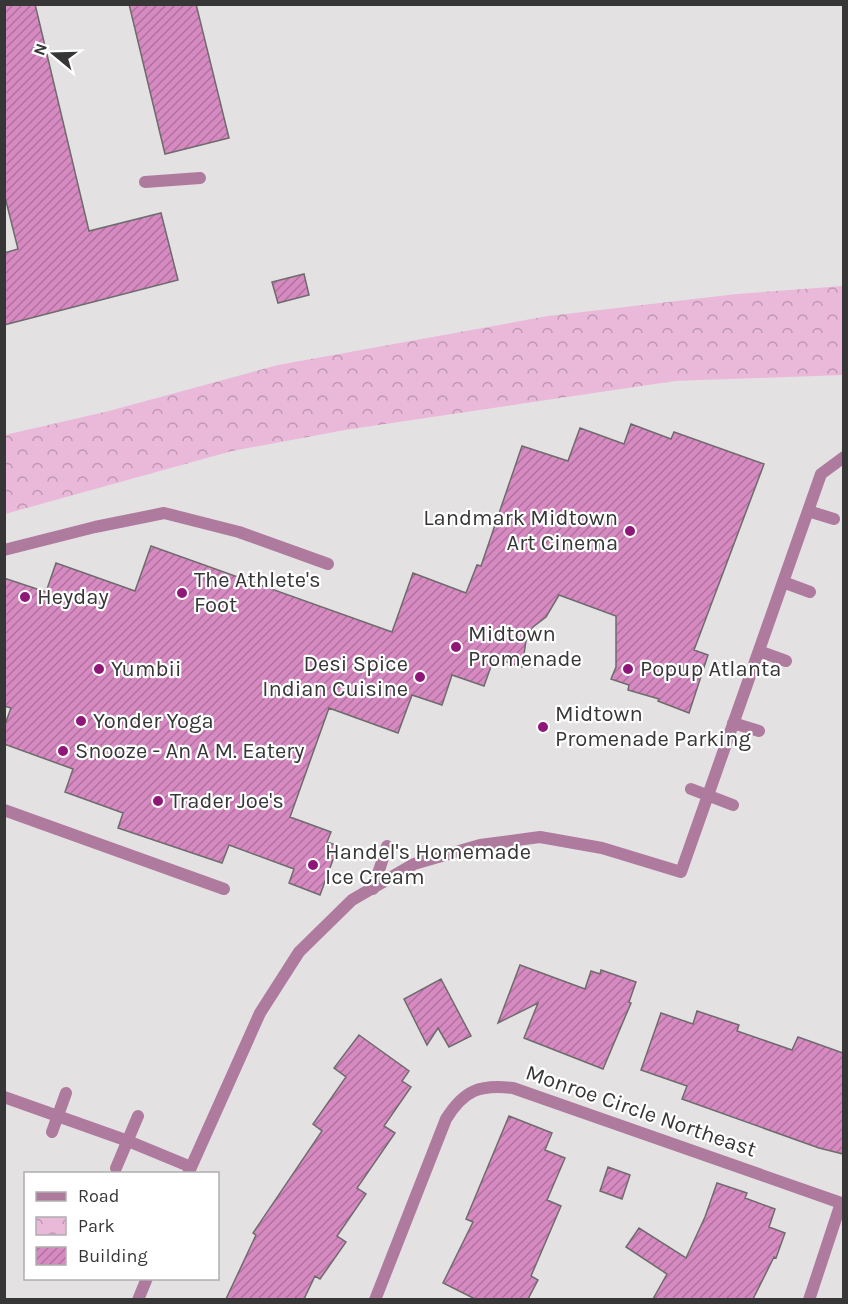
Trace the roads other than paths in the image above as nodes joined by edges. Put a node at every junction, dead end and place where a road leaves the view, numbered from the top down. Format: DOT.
graph roads {
  1 [pos="200,178"];
  2 [pos="145,182"];
  3 [pos="843,457"];
  4 [pos="808,511"];
  5 [pos="834,519"];
  6 [pos="4,550"];
  7 [pos="328,564"];
  8 [pos="783,582"];
  9 [pos="810,592"];
  10 [pos="759,651"];
  11 [pos="786,661"];
  12 [pos="733,723"];
  13 [pos="759,732"];
  14 [pos="691,789"];
  15 [pos="708,796"];
  16 [pos="734,805"];
  17 [pos="4,810"];
  18 [pos="387,846"];
  19 [pos="224,889"];
  20 [pos="372,889"];
  21 [pos="66,1093"];
  22 [pos="4,1097"];
  23 [pos="58,1116"];
  24 [pos="138,1116"];
  25 [pos="52,1132"];
  26 [pos="128,1141"];
  27 [pos="116,1168"];
  28 [pos="190,1170"];
  29 [pos="842,1204"];
  30 [pos="146,1280"];
  31 [pos="138,1299"];
  32 [pos="375,1299"];
  33 [pos="809,1299"];
  1 -- 2 [label="street"];
  3 -- 4 [label="street"];
  4 -- 5 [label="street"];
  4 -- 8 [label="street"];
  6 -- 7 [label="street"];
  8 -- 9 [label="street"];
  8 -- 10 [label="street"];
  10 -- 11 [label="street"];
  10 -- 12 [label="street"];
  12 -- 13 [label="street"];
  12 -- 15 [label="street"];
  14 -- 15 [label="street"];
  15 -- 16 [label="street"];
  15 -- 20 [label="street"];
  17 -- 19 [label="street"];
  18 -- 20 [label="street"];
  20 -- 28 [label="street"];
  21 -- 23 [label="street"];
  22 -- 23 [label="street"];
  23 -- 25 [label="street"];
  23 -- 26 [label="street"];
  24 -- 26 [label="street"];
  26 -- 27 [label="street"];
  26 -- 28 [label="street"];
  29 -- 32 [label="street, Monroe Circle Northeast"];
  29 -- 33 [label="street"];
  30 -- 31 [label="street"];
}
